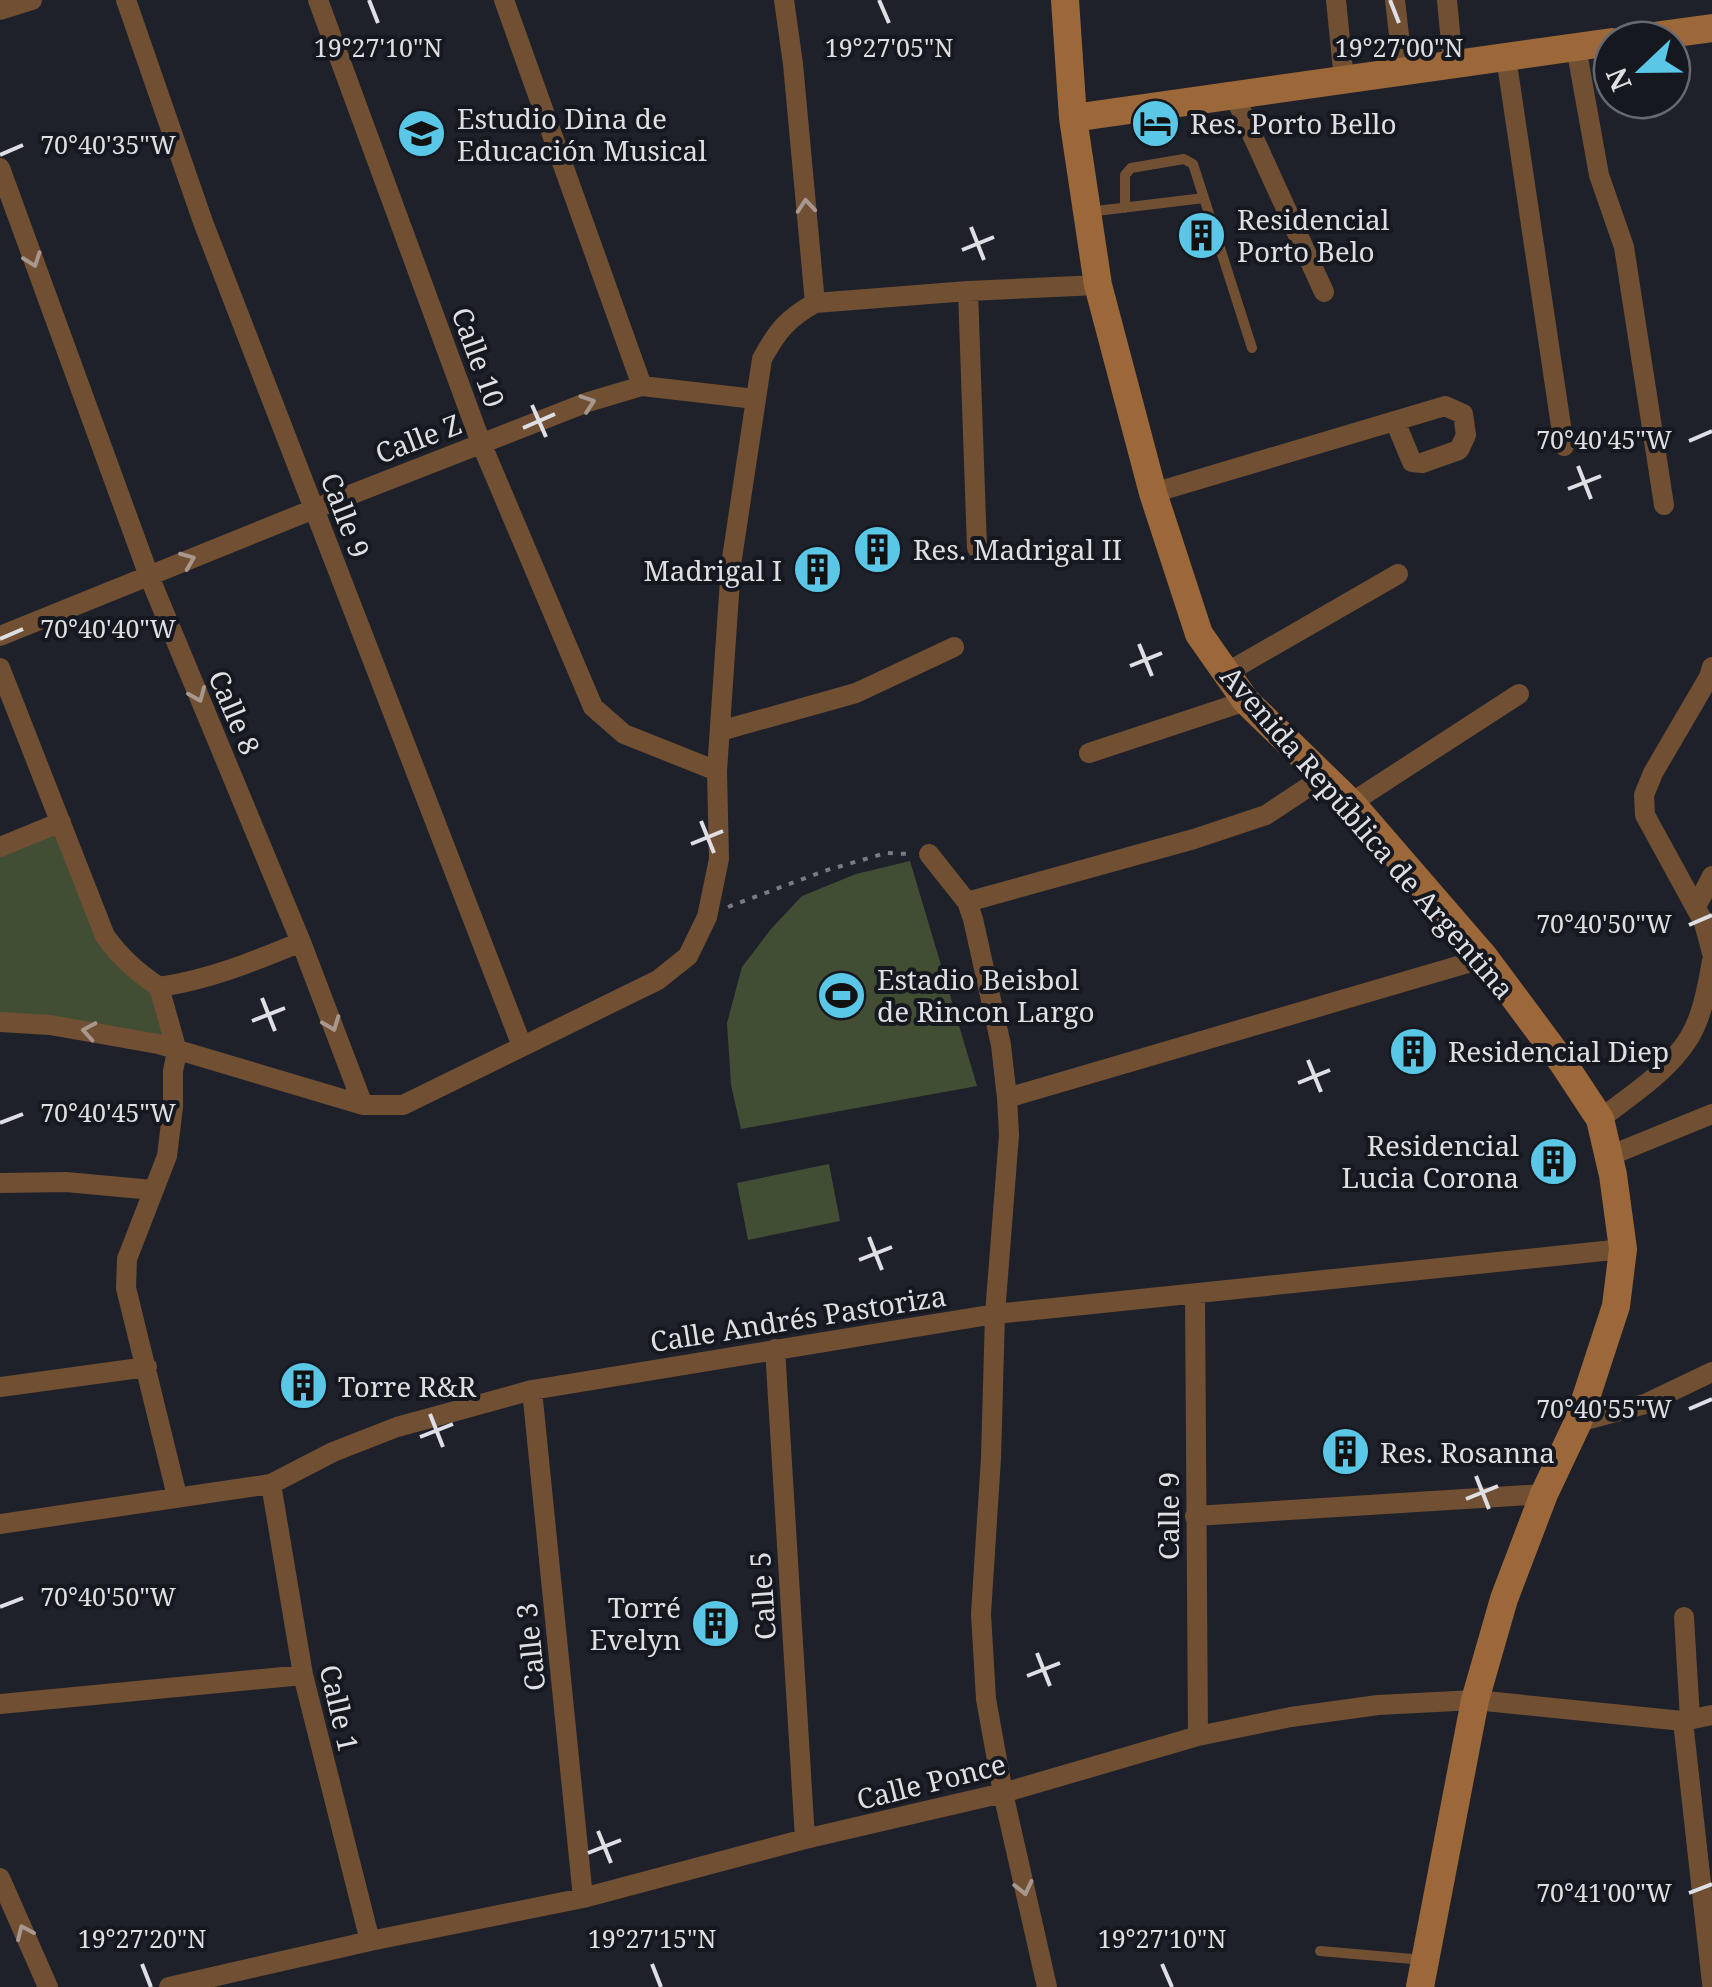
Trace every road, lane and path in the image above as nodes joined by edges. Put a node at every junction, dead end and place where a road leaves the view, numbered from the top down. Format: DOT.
graph roads {
  1 [pos="32,0"];
  2 [pos="126,0"];
  3 [pos="318,0"];
  4 [pos="504,0"];
  5 [pos="784,0"];
  6 [pos="1065,0"];
  7 [pos="1336,0"];
  8 [pos="1395,0"];
  9 [pos="1447,0"];
  10 [pos="0,10"];
  11 [pos="1592,45"];
  12 [pos="1576,47"];
  13 [pos="1506,57"];
  14 [pos="1453,64"];
  15 [pos="1403,71"];
  16 [pos="1344,80"];
  17 [pos="1234,96"];
  18 [pos="1072,118"];
  19 [pos="0,168"];
  20 [pos="1204,198"];
  21 [pos="1125,208"];
  22 [pos="1087,212"];
  23 [pos="1098,285"];
  24 [pos="968,291"];
  25 [pos="1324,292"];
  26 [pos="815,303"];
  27 [pos="1252,348"];
  28 [pos="642,386"];
  29 [pos="755,399"];
  30 [pos="1395,421"];
  31 [pos="481,443"];
  32 [pos="1564,446"];
  33 [pos="1152,493"];
  34 [pos="1664,505"];
  35 [pos="314,509"];
  36 [pos="978,548"];
  37 [pos="1398,574"];
  38 [pos="149,576"];
  39 [pos="0,636"];
  40 [pos="954,647"];
  41 [pos="1712,667"];
  42 [pos="0,668"];
  43 [pos="1226,673"];
  44 [pos="1519,694"];
  45 [pos="1246,701"];
  46 [pos="720,732"];
  47 [pos="1089,753"];
  48 [pos="717,771"];
  49 [pos="1325,776"];
  50 [pos="1351,804"];
  51 [pos="61,822"];
  52 [pos="0,847"];
  53 [pos="929,854"];
  54 [pos="1712,876"];
  55 [pos="967,902"];
  56 [pos="1696,908"];
  57 [pos="707,917"];
  58 [pos="300,942"];
  59 [pos="1712,953"];
  60 [pos="1485,958"];
  61 [pos="1712,961"];
  62 [pos="159,987"];
  63 [pos="0,1022"];
  64 [pos="522,1046"];
  65 [pos="177,1050"];
  66 [pos="1007,1098"];
  67 [pos="363,1106"];
  68 [pos="1712,1114"];
  69 [pos="1600,1119"];
  70 [pos="1608,1156"];
  71 [pos="0,1182"];
  72 [pos="153,1190"];
  73 [pos="1623,1249"];
  74 [pos="1195,1295"];
  75 [pos="996,1314"];
  76 [pos="774,1349"];
  77 [pos="147,1367"];
  78 [pos="1712,1372"];
  79 [pos="0,1387"];
  80 [pos="532,1390"];
  81 [pos="1578,1422"];
  82 [pos="271,1484"];
  83 [pos="1544,1494"];
  84 [pos="177,1496"];
  85 [pos="1196,1516"];
  86 [pos="0,1524"];
  87 [pos="1684,1616"];
  88 [pos="303,1675"];
  89 [pos="1475,1700"];
  90 [pos="0,1704"];
  91 [pos="1712,1715"];
  92 [pos="1686,1720"];
  93 [pos="1198,1736"];
  94 [pos="1003,1793"];
  95 [pos="805,1840"];
  96 [pos="0,1878"];
  97 [pos="583,1898"];
  98 [pos="370,1942"];
  99 [pos="1320,1951"];
  100 [pos="1422,1973"];
  101 [pos="1712,1982"];
  102 [pos="48,1987"];
  103 [pos="168,1987"];
  104 [pos="1047,1987"];
  1 -- 10 [label="street"];
  2 -- 35 [label="street, Calle 9"];
  3 -- 31 [label="street, Calle 10"];
  4 -- 28 [label="street"];
  26 -- 5 [label="street, one-way"];
  6 -- 18 [label="main road, Avenida República de Argentina"];
  7 -- 16 [label="street"];
  8 -- 15 [label="street"];
  9 -- 14 [label="street"];
  11 -- 12 [label="main road"];
  12 -- 13 [label="main road"];
  12 -- 34 [label="street"];
  13 -- 14 [label="main road"];
  13 -- 32 [label="street"];
  14 -- 15 [label="main road"];
  15 -- 16 [label="main road"];
  16 -- 17 [label="main road"];
  17 -- 18 [label="main road"];
  17 -- 25 [label="street"];
  18 -- 22 [label="main road, Avenida República de Argentina"];
  19 -- 38 [label="street, Calle 8, one-way"];
  20 -- 21 [label="lane"];
  20 -- 21 [label="lane"];
  20 -- 27 [label="lane"];
  21 -- 22 [label="lane"];
  22 -- 23 [label="main road, Avenida República de Argentina"];
  23 -- 24 [label="street"];
  23 -- 33 [label="main road, Avenida República de Argentina"];
  24 -- 26 [label="street"];
  24 -- 36 [label="street"];
  26 -- 29 [label="street"];
  28 -- 29 [label="street, Calle Z"];
  31 -- 28 [label="street, Calle Z, one-way"];
  29 -- 46 [label="street"];
  30 -- 33 [label="street"];
  31 -- 35 [label="street, Calle Z"];
  31 -- 48 [label="street, Calle 10"];
  33 -- 43 [label="main road, Avenida República de Argentina"];
  38 -- 35 [label="street, Calle Z, one-way"];
  35 -- 64 [label="street, Calle 9"];
  37 -- 43 [label="street"];
  38 -- 39 [label="street, Calle Z"];
  38 -- 58 [label="street, Calle 8, one-way"];
  40 -- 46 [label="street"];
  41 -- 56 [label="street"];
  42 -- 51 [label="street"];
  43 -- 45 [label="main road, Avenida República de Argentina"];
  44 -- 50 [label="street"];
  45 -- 47 [label="street"];
  45 -- 49 [label="main road, Avenida República de Argentina"];
  46 -- 48 [label="street"];
  48 -- 57 [label="street"];
  49 -- 50 [label="main road, Avenida República de Argentina"];
  49 -- 55 [label="street"];
  50 -- 60 [label="main road, Avenida República de Argentina"];
  51 -- 52 [label="street"];
  51 -- 62 [label="street"];
  53 -- 55 [label="street"];
  53 -- 57 [label="path"];
  54 -- 56 [label="street"];
  55 -- 66 [label="street"];
  56 -- 59 [label="street"];
  57 -- 64 [label="street"];
  58 -- 62 [label="street"];
  58 -- 67 [label="street, Calle 8, one-way"];
  60 -- 66 [label="street"];
  60 -- 69 [label="main road, Avenida República de Argentina"];
  61 -- 69 [label="street"];
  62 -- 65 [label="street"];
  65 -- 63 [label="street, one-way"];
  64 -- 67 [label="street"];
  65 -- 67 [label="street"];
  65 -- 72 [label="street"];
  66 -- 75 [label="street"];
  68 -- 70 [label="street"];
  69 -- 70 [label="main road, Avenida República de Argentina"];
  70 -- 73 [label="main road, Avenida República de Argentina"];
  71 -- 72 [label="street"];
  72 -- 77 [label="street"];
  73 -- 74 [label="street, Calle Andrés Pastoriza"];
  73 -- 81 [label="main road, Avenida República de Argentina"];
  74 -- 75 [label="street, Calle Andrés Pastoriza"];
  74 -- 85 [label="street, Calle 9"];
  75 -- 76 [label="street, Calle Andrés Pastoriza"];
  75 -- 94 [label="street"];
  76 -- 80 [label="street, Calle Andrés Pastoriza"];
  76 -- 95 [label="street, Calle 5"];
  77 -- 79 [label="street"];
  77 -- 84 [label="street"];
  78 -- 81 [label="street"];
  80 -- 82 [label="street, Calle Andrés Pastoriza"];
  80 -- 97 [label="street, Calle 3"];
  81 -- 83 [label="main road, Avenida República de Argentina"];
  82 -- 84 [label="street, Calle Andrés Pastoriza"];
  82 -- 88 [label="street, Calle 1"];
  83 -- 85 [label="street"];
  83 -- 89 [label="main road, Avenida República de Argentina"];
  84 -- 86 [label="street, Calle Andrés Pastoriza"];
  85 -- 93 [label="street, Calle 9"];
  87 -- 92 [label="street"];
  88 -- 90 [label="street"];
  88 -- 98 [label="street, Calle 1"];
  89 -- 92 [label="street, Calle Ponce"];
  89 -- 93 [label="street, Calle Ponce"];
  89 -- 100 [label="main road, Avenida República de Argentina"];
  91 -- 92 [label="street, Calle Ponce"];
  92 -- 101 [label="street"];
  93 -- 94 [label="street, Calle Ponce"];
  94 -- 95 [label="street, Calle Ponce"];
  94 -- 104 [label="street, one-way"];
  95 -- 97 [label="street, Calle Ponce"];
  102 -- 96 [label="street, one-way"];
  97 -- 98 [label="street, Calle Ponce"];
  98 -- 103 [label="street, Calle Ponce"];
  99 -- 100 [label="lane"];
}
